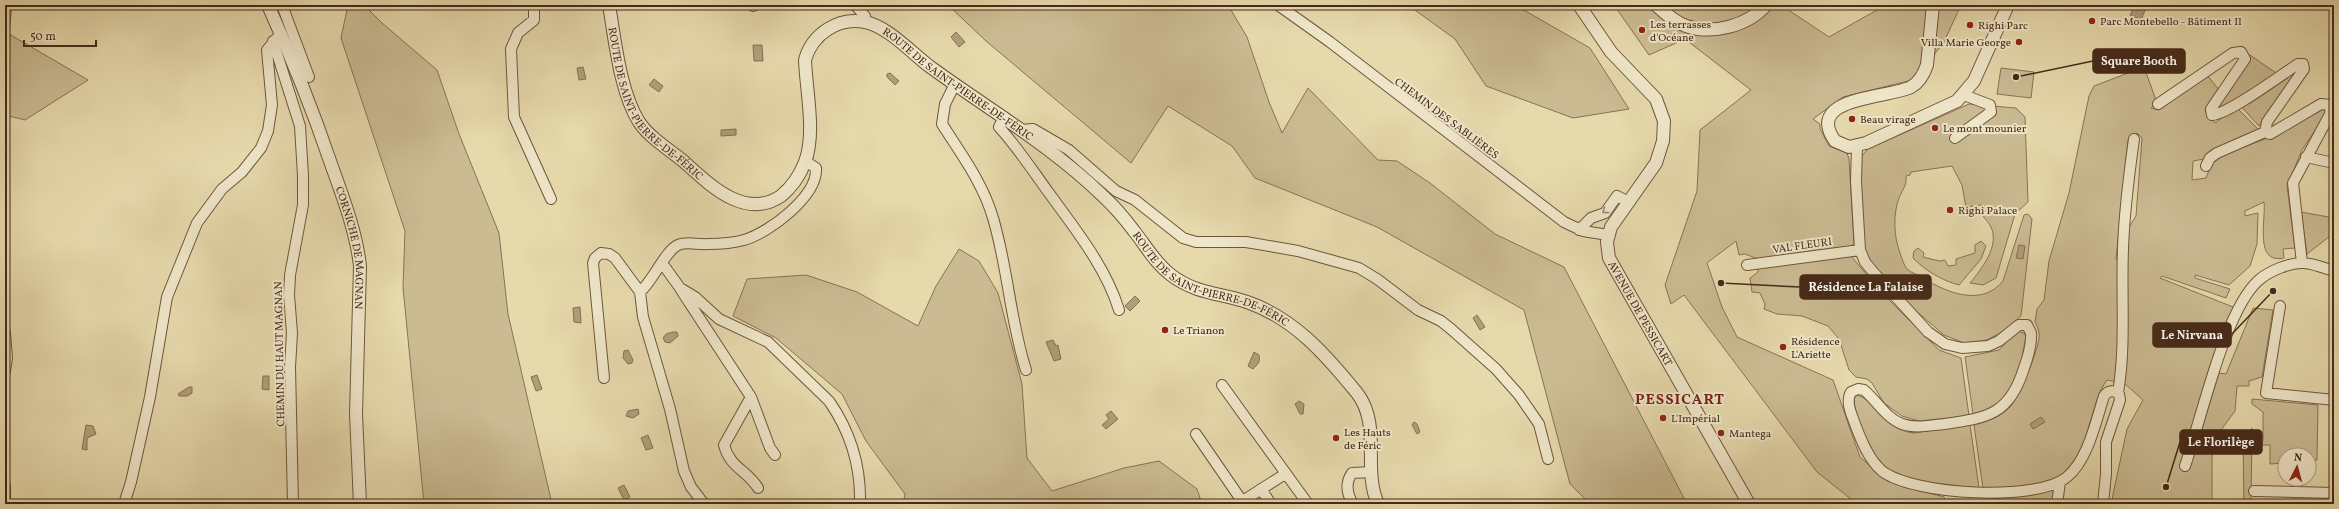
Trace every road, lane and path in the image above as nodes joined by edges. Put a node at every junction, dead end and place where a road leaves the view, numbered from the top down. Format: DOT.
graph roads {
  1 [pos="268,5"];
  2 [pos="282,5"];
  3 [pos="534,5"];
  4 [pos="609,5"];
  5 [pos="855,5"];
  6 [pos="1278,5"];
  7 [pos="1579,5"];
  8 [pos="1656,5"];
  9 [pos="1766,5"];
  10 [pos="1933,5"];
  11 [pos="2008,5"];
  12 [pos="866,22"];
  13 [pos="278,39"];
  14 [pos="309,77"];
  15 [pos="955,84"];
  16 [pos="1964,95"];
  17 [pos="2158,104"];
  18 [pos="1004,117"];
  19 [pos="1022,130"];
  20 [pos="2265,132"];
  21 [pos="1956,138"];
  22 [pos="2134,139"];
  23 [pos="1857,146"];
  24 [pos="2306,157"];
  25 [pos="805,161"];
  26 [pos="2334,163"];
  27 [pos="2206,166"];
  28 [pos="552,199"];
  29 [pos="1629,202"];
  30 [pos="1579,230"];
  31 [pos="1608,236"];
  32 [pos="1860,250"];
  33 [pos="2302,263"];
  34 [pos="662,264"];
  35 [pos="1747,265"];
  36 [pos="2334,271"];
  37 [pos="680,288"];
  38 [pos="640,292"];
  39 [pos="2280,306"];
  40 [pos="1118,310"];
  41 [pos="5,333"];
  42 [pos="1026,370"];
  43 [pos="5,371"];
  44 [pos="604,378"];
  45 [pos="1222,386"];
  46 [pos="2118,393"];
  47 [pos="751,397"];
  48 [pos="2334,400"];
  49 [pos="1196,434"];
  50 [pos="775,455"];
  51 [pos="1548,459"];
  52 [pos="2185,466"];
  53 [pos="1372,472"];
  54 [pos="1285,474"];
  55 [pos="2060,482"];
  56 [pos="5,486"];
  57 [pos="758,488"];
  58 [pos="1261,489"];
  59 [pos="2254,491"];
  60 [pos="2334,493"];
  61 [pos="5,497"];
  62 [pos="1240,503"];
  63 [pos="124,504"];
  64 [pos="293,504"];
  65 [pos="360,504"];
  66 [pos="704,504"];
  67 [pos="860,504"];
  68 [pos="1271,504"];
  69 [pos="1308,504"];
  70 [pos="1353,504"];
  71 [pos="1378,504"];
  72 [pos="1749,504"];
  73 [pos="2057,504"];
  74 [pos="2103,504"];
  1 -- 13 [label="street, CORNICHE DE MAGNAN"];
  2 -- 14 [label="street"];
  3 -- 28 [label="street"];
  4 -- 25 [label="street, ROUTE DE SAINT-PIERRE-DE-FÉRIC"];
  5 -- 12 [label="street"];
  6 -- 30 [label="street, CHEMIN DES SABLIÈRES"];
  7 -- 29 [label="street"];
  8 -- 9 [label="street"];
  10 -- 23 [label="street"];
  11 -- 16 [label="street"];
  12 -- 15 [label="street, ROUTE DE SAINT-PIERRE-DE-FÉRIC"];
  12 -- 25 [label="street, ROUTE DE SAINT-PIERRE-DE-FÉRIC"];
  13 -- 63 [label="street"];
  13 -- 64 [label="street, CHEMIN DU HAUT MAGNAN"];
  13 -- 65 [label="street, CORNICHE DE MAGNAN"];
  15 -- 18 [label="street, ROUTE DE SAINT-PIERRE-DE-FÉRIC"];
  15 -- 42 [label="street"];
  16 -- 21 [label="street"];
  16 -- 23 [label="street"];
  17 -- 20 [label="street"];
  18 -- 19 [label="street, ROUTE DE SAINT-PIERRE-DE-FÉRIC"];
  18 -- 40 [label="street"];
  19 -- 51 [label="street"];
  19 -- 53 [label="street, ROUTE DE SAINT-PIERRE-DE-FÉRIC"];
  20 -- 24 [label="street"];
  20 -- 27 [label="street"];
  22 -- 46 [label="street"];
  23 -- 32 [label="street"];
  24 -- 26 [label="street"];
  24 -- 33 [label="street"];
  25 -- 34 [label="street"];
  29 -- 30 [label="street, one-way"];
  29 -- 31 [label="street"];
  30 -- 31 [label="street, CHEMIN DES SABLIÈRES"];
  31 -- 72 [label="street, AVENUE DE PESSICART"];
  32 -- 35 [label="street, VAL FLEURI"];
  32 -- 55 [label="street"];
  33 -- 36 [label="street"];
  33 -- 52 [label="street"];
  34 -- 37 [label="street"];
  34 -- 38 [label="street"];
  37 -- 47 [label="street"];
  37 -- 67 [label="street"];
  38 -- 44 [label="street"];
  38 -- 66 [label="street"];
  39 -- 48 [label="street"];
  41 -- 43 [label="street"];
  45 -- 54 [label="street"];
  46 -- 55 [label="street"];
  46 -- 74 [label="street"];
  47 -- 50 [label="street"];
  47 -- 57 [label="street"];
  49 -- 62 [label="street"];
  53 -- 70 [label="street"];
  53 -- 71 [label="street, ROUTE DE SAINT-PIERRE-DE-FÉRIC"];
  54 -- 58 [label="street"];
  54 -- 69 [label="street"];
  55 -- 73 [label="street"];
  56 -- 61 [label="street"];
  58 -- 62 [label="street"];
  58 -- 68 [label="street"];
  59 -- 60 [label="street"];
}
